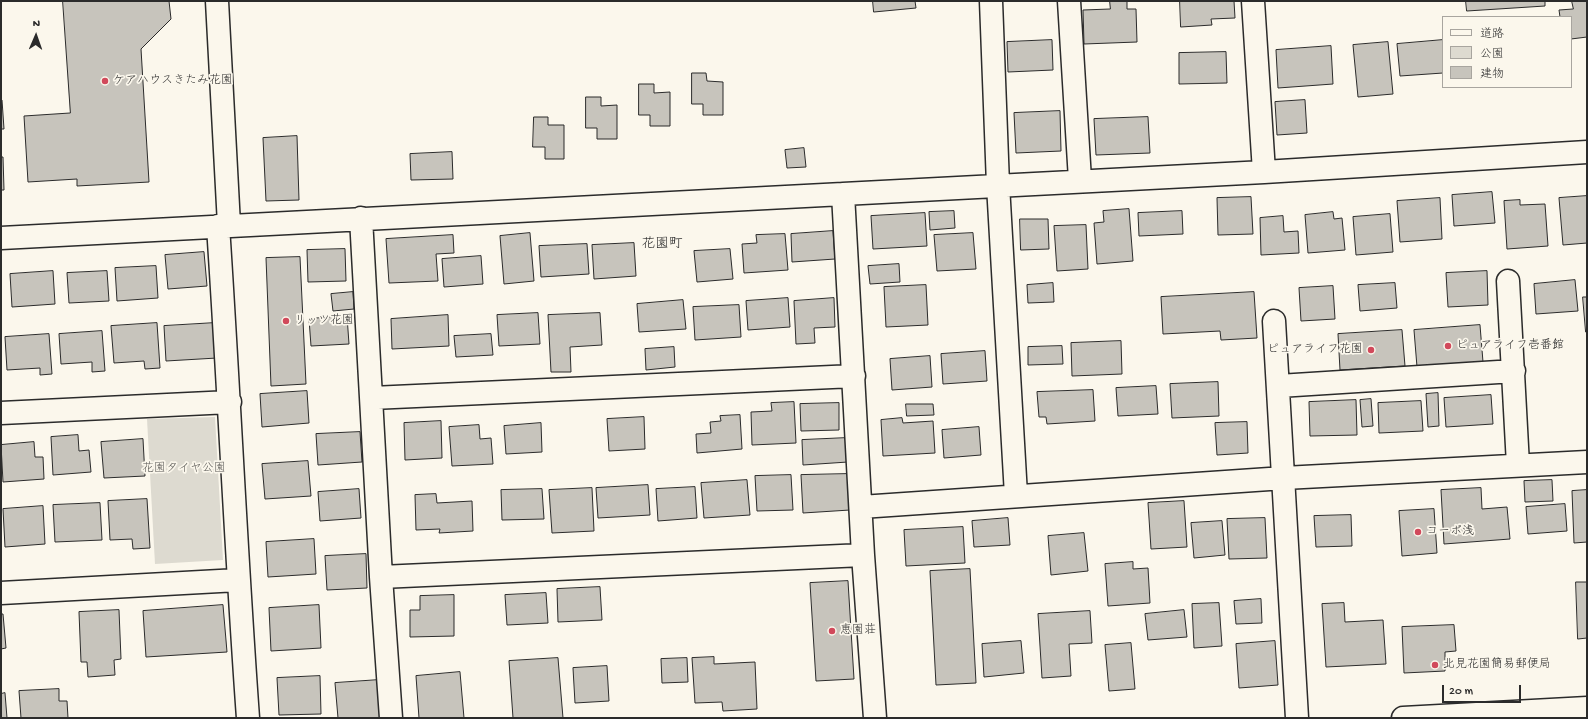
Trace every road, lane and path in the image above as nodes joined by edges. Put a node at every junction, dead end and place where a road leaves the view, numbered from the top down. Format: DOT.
graph roads {
  1 [pos="217,1"];
  2 [pos="991,1"];
  3 [pos="1069,1"];
  4 [pos="1253,1"];
  5 [pos="1587,152"];
  6 [pos="1264,172"];
  7 [pos="1080,180"];
  8 [pos="998,185"];
  9 [pos="843,194"];
  10 [pos="361,218"];
  11 [pos="224,225"];
  12 [pos="1,238"];
  13 [pos="1508,280"];
  14 [pos="1274,321"];
  15 [pos="1514,372"];
  16 [pos="854,376"];
  17 [pos="1279,386"];
  18 [pos="372,398"];
  19 [pos="230,402"];
  20 [pos="1,413"];
  21 [pos="1587,462"];
  22 [pos="1518,466"];
  23 [pos="1284,478"];
  24 [pos="1016,495"];
  25 [pos="860,507"];
  26 [pos="863,555"];
  27 [pos="381,577"];
  28 [pos="238,580"];
  29 [pos="1,593"];
  30 [pos="1587,708"];
  31 [pos="248,718"];
  32 [pos="391,718"];
  33 [pos="875,718"];
  34 [pos="1297,718"];
  35 [pos="1403,718"];
  1 -- 11 [label="street"];
  2 -- 8 [label="street"];
  3 -- 7 [label="street"];
  4 -- 6 [label="street"];
  5 -- 6 [label="street"];
  6 -- 7 [label="street"];
  7 -- 8 [label="street"];
  8 -- 9 [label="street"];
  8 -- 24 [label="street"];
  9 -- 10 [label="street"];
  9 -- 16 [label="street"];
  10 -- 11 [label="street"];
  10 -- 18 [label="street"];
  11 -- 12 [label="street"];
  11 -- 19 [label="street"];
  13 -- 15 [label="street"];
  14 -- 17 [label="street"];
  15 -- 17 [label="street"];
  15 -- 22 [label="street"];
  16 -- 18 [label="street"];
  16 -- 25 [label="street"];
  17 -- 23 [label="street"];
  18 -- 27 [label="street"];
  19 -- 20 [label="street"];
  19 -- 28 [label="street"];
  21 -- 22 [label="street"];
  22 -- 23 [label="street"];
  23 -- 24 [label="street"];
  23 -- 34 [label="street"];
  24 -- 25 [label="street"];
  25 -- 26 [label="street"];
  26 -- 27 [label="street"];
  26 -- 33 [label="street"];
  27 -- 32 [label="street"];
  28 -- 29 [label="street"];
  28 -- 31 [label="street"];
  30 -- 35 [label="street"];
}
